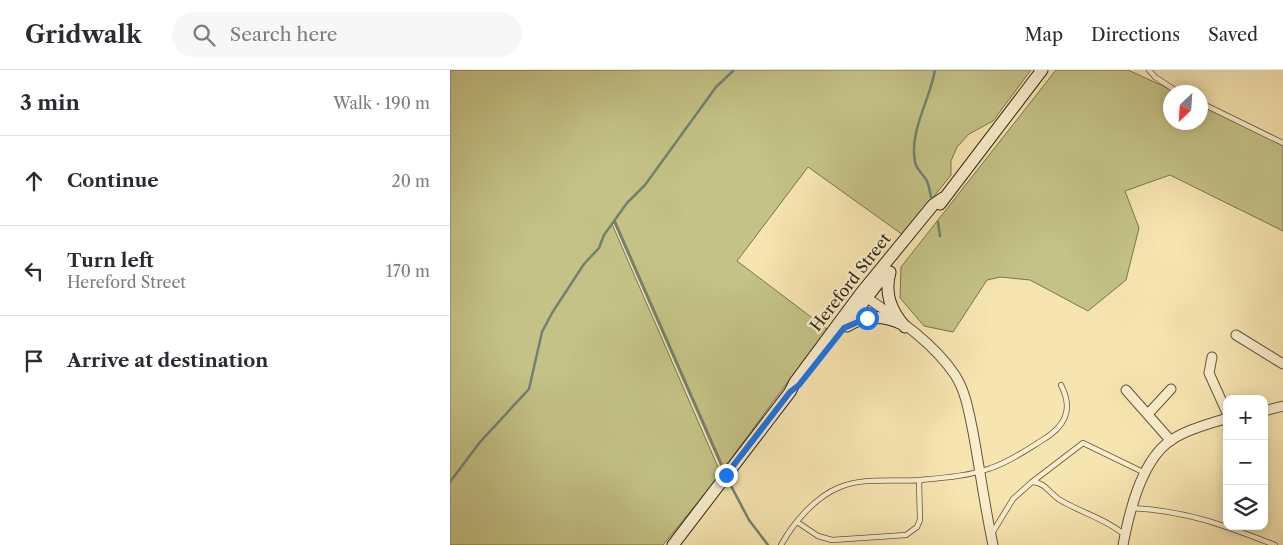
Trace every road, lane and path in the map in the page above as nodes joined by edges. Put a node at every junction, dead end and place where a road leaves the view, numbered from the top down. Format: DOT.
graph roads {
  1 [pos="1042,70"];
  2 [pos="1149,70"];
  3 [pos="1167,85"];
  4 [pos="1208,108"];
  5 [pos="1283,143"];
  6 [pos="943,198"];
  7 [pos="892,266"];
  8 [pos="864,296"];
  9 [pos="904,325"];
  10 [pos="844,328"];
  11 [pos="1236,335"];
  12 [pos="1212,357"];
  13 [pos="1283,364"];
  14 [pos="1061,385"];
  15 [pos="1171,389"];
  16 [pos="1126,390"];
  17 [pos="790,392"];
  18 [pos="1223,404"];
  19 [pos="1283,406"];
  20 [pos="1268,410"];
  21 [pos="1148,414"];
  22 [pos="1223,419"];
  23 [pos="1171,441"];
  24 [pos="981,471"];
  25 [pos="1146,473"];
  26 [pos="919,480"];
  27 [pos="1032,482"];
  28 [pos="1132,508"];
  29 [pos="797,522"];
  30 [pos="1125,535"];
  31 [pos="872,538"];
  32 [pos="992,541"];
  33 [pos="673,545"];
  34 [pos="781,545"];
  35 [pos="873,545"];
  36 [pos="1123,545"];
  37 [pos="1275,545"];
  1 -- 6 [label="main road, Hereford Street"];
  2 -- 3 [label="lane"];
  4 -- 5 [label="lane"];
  6 -- 7 [label="main road, Hereford Street"];
  6 -- 8 [label="main road, Hereford Street"];
  7 -- 8 [label="main road, Hereford Street"];
  7 -- 9 [label="main road"];
  8 -- 9 [label="street"];
  8 -- 10 [label="main road, Hereford Street"];
  8 -- 17 [label="main road, Hereford Street"];
  9 -- 10 [label="main road"];
  9 -- 24 [label="street"];
  10 -- 17 [label="main road, Hereford Street"];
  11 -- 13 [label="street"];
  12 -- 18 [label="street"];
  14 -- 24 [label="lane"];
  15 -- 21 [label="street"];
  16 -- 21 [label="street"];
  17 -- 33 [label="main road, Hereford Street"];
  19 -- 20 [label="street"];
  21 -- 23 [label="street"];
  22 -- 23 [label="street"];
  23 -- 25 [label="street"];
  24 -- 26 [label="lane"];
  24 -- 32 [label="street"];
  25 -- 27 [label="lane"];
  25 -- 28 [label="street"];
  26 -- 29 [label="lane"];
  26 -- 31 [label="lane"];
  27 -- 30 [label="lane"];
  27 -- 32 [label="lane"];
  28 -- 30 [label="street"];
  28 -- 37 [label="lane"];
  29 -- 31 [label="lane"];
  29 -- 34 [label="lane"];
  30 -- 36 [label="street"];
  31 -- 35 [label="lane"];
}
